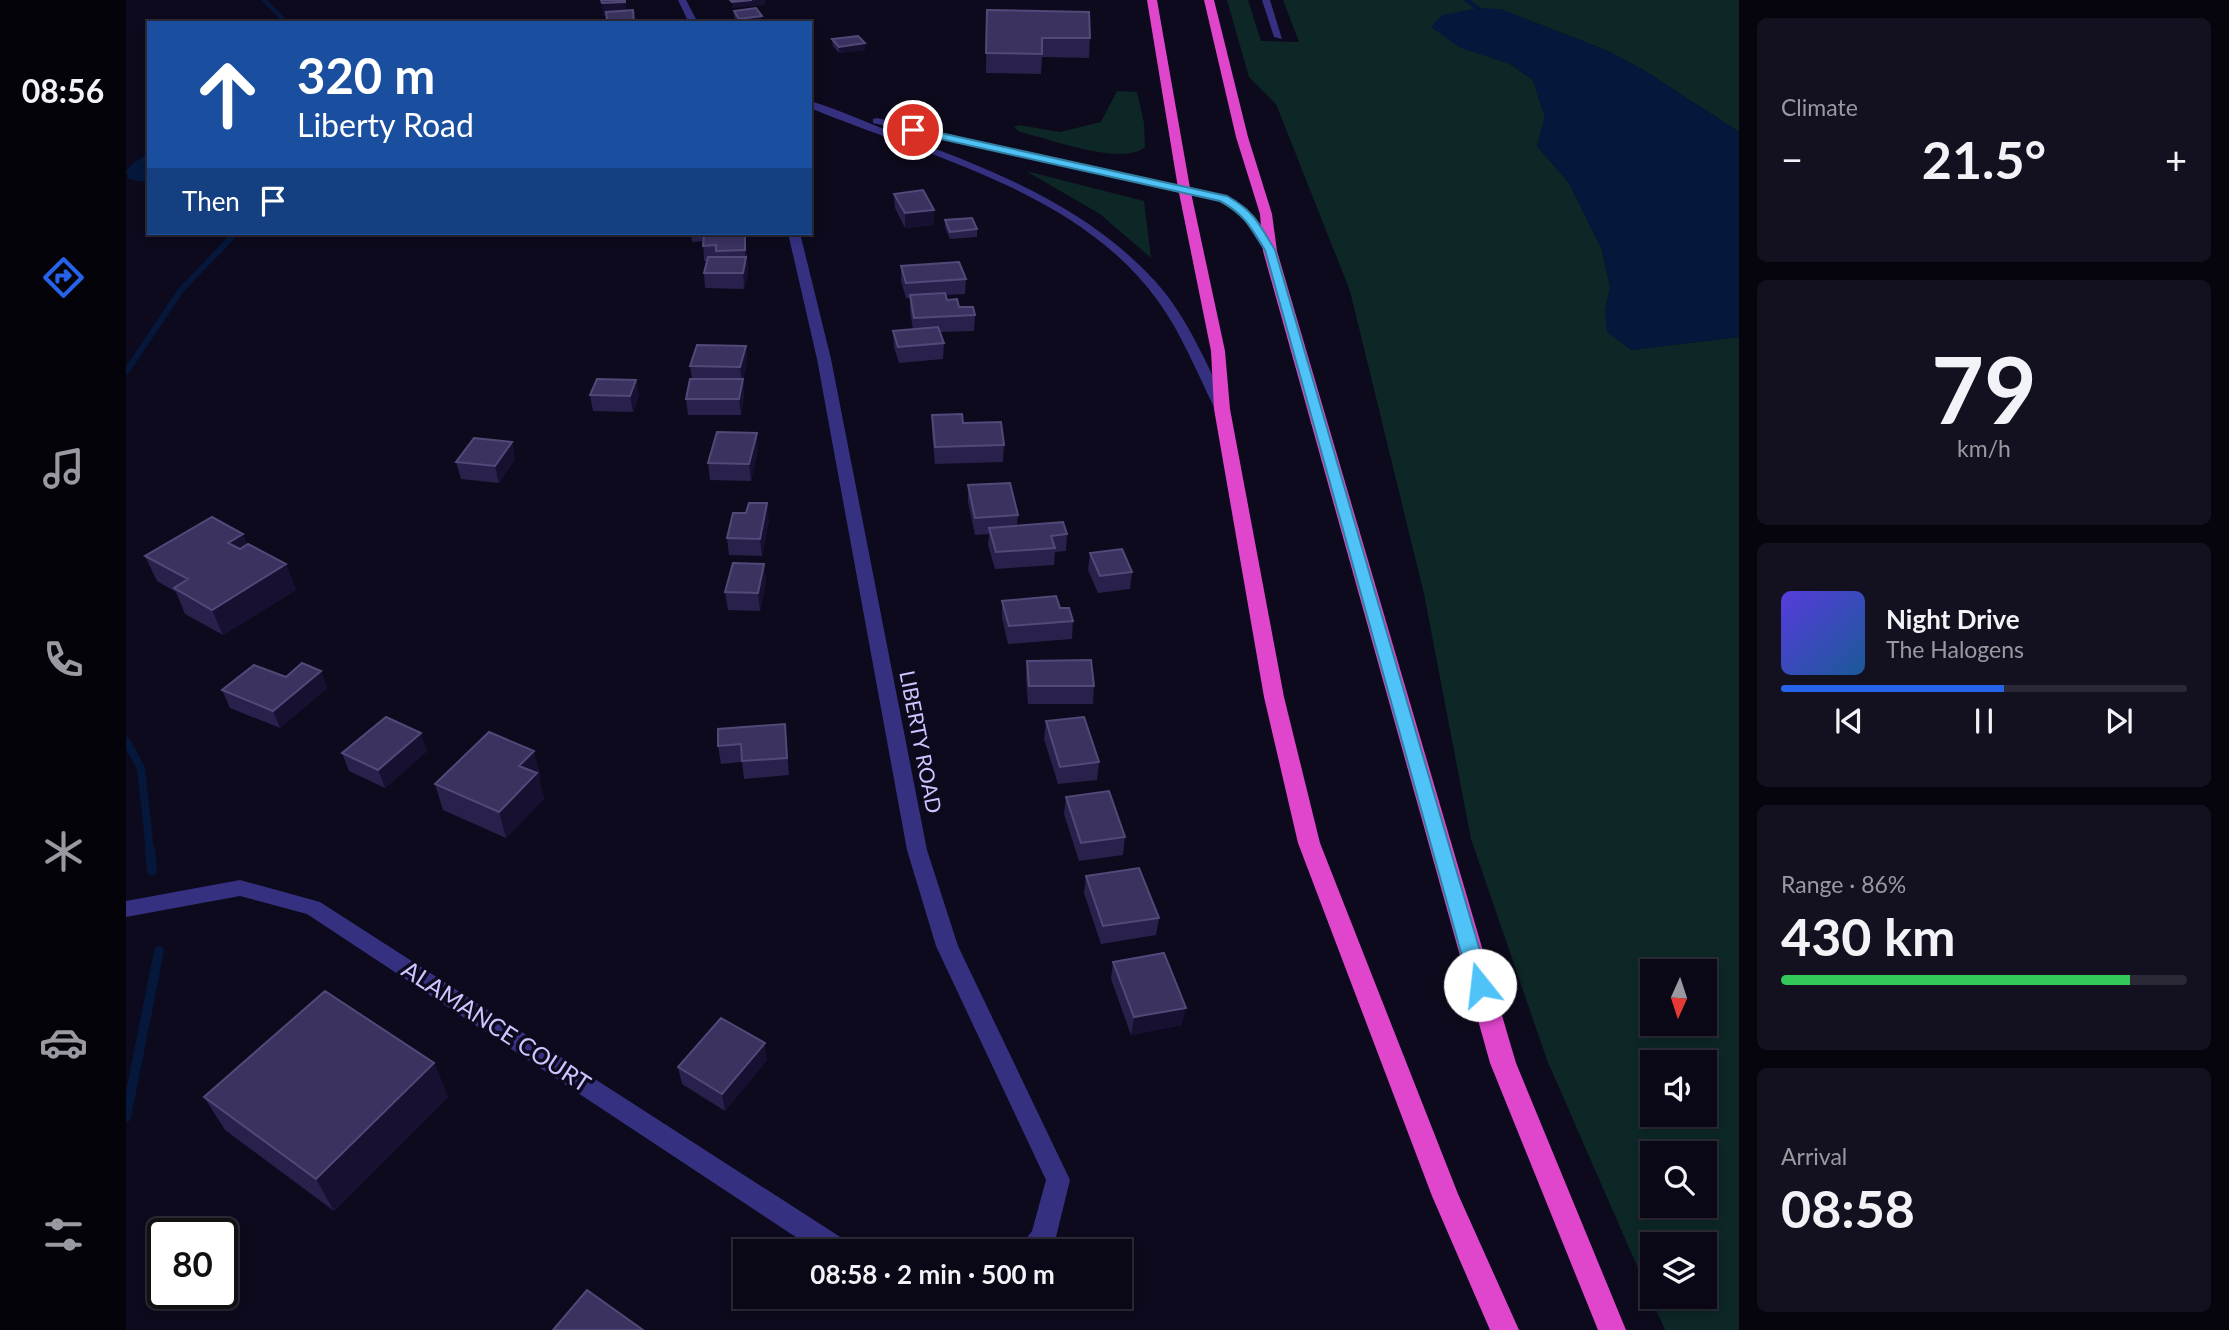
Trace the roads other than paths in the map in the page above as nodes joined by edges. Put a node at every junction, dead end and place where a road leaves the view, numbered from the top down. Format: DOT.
graph roads {
  1 [pos="681,0"];
  2 [pos="1152,0"];
  3 [pos="1209,0"];
  4 [pos="1266,0"];
  5 [pos="693,21"];
  6 [pos="1279,37"];
  7 [pos="812,104"];
  8 [pos="812,105"];
  9 [pos="1184,188"];
  10 [pos="794,235"];
  11 [pos="1270,250"];
  12 [pos="1222,409"];
  13 [pos="126,909"];
  14 [pos="821,1239"];
  15 [pos="1039,1239"];
  16 [pos="1505,1330"];
  17 [pos="1612,1330"];
  1 -- 5 [label="street"];
  2 -- 9 [label="highway"];
  3 -- 11 [label="highway"];
  4 -- 6 [label="street"];
  7 -- 9 [label="street"];
  8 -- 12 [label="street"];
  9 -- 11 [label="street"];
  9 -- 12 [label="highway"];
  10 -- 15 [label="street, LIBERTY ROAD"];
  11 -- 17 [label="highway"];
  12 -- 16 [label="highway"];
  13 -- 14 [label="street, ALAMANCE COURT"];
}
